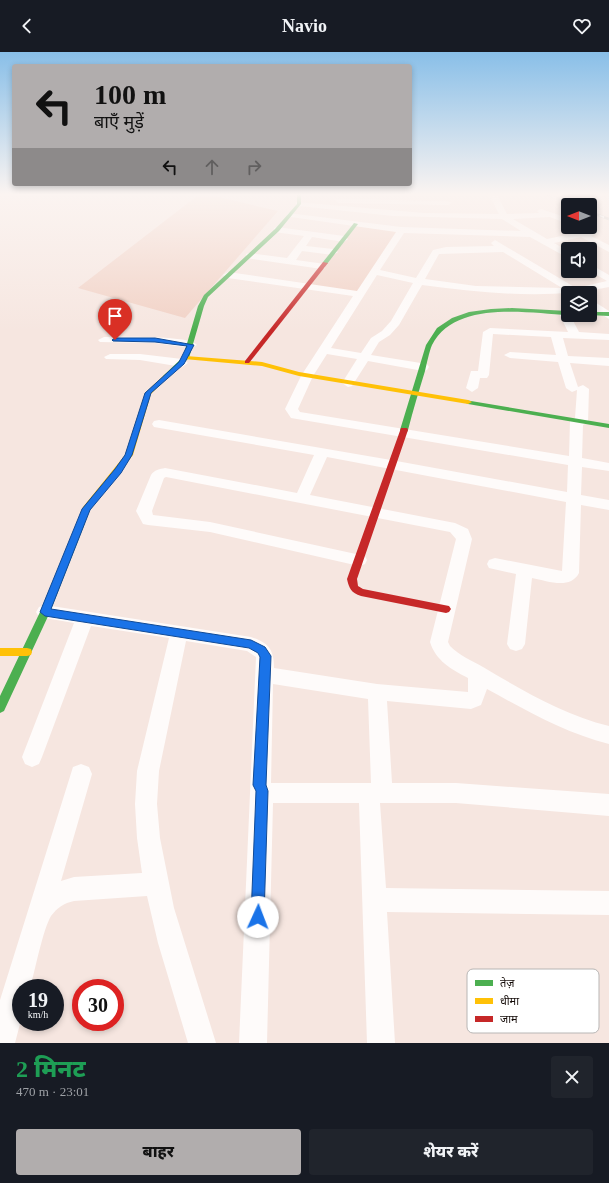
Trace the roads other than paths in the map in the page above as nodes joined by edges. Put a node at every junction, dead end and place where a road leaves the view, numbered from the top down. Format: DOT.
graph roads {
  1 [pos="267,239"];
  2 [pos="306,239"];
  3 [pos="344,239"];
  4 [pos="395,239"];
  5 [pos="490,239"];
  6 [pos="542,239"];
  7 [pos="555,239"];
  8 [pos="595,239"];
  9 [pos="546,242"];
  10 [pos="299,248"];
  11 [pos="504,249"];
  12 [pos="609,249"];
  13 [pos="561,251"];
  14 [pos="333,252"];
  15 [pos="250,256"];
  16 [pos="289,262"];
  17 [pos="322,266"];
  18 [pos="597,271"];
  19 [pos="374,272"];
  20 [pos="228,275"];
  21 [pos="609,279"];
  22 [pos="418,281"];
  23 [pos="609,284"];
  24 [pos="306,286"];
  25 [pos="566,286"];
  26 [pos="597,287"];
  27 [pos="561,292"];
  28 [pos="360,294"];
  29 [pos="597,307"];
  30 [pos="561,313"];
  31 [pos="597,314"];
  32 [pos="608,315"];
  33 [pos="479,322"];
  34 [pos="570,322"];
  35 [pos="488,332"];
  36 [pos="556,334"];
  37 [pos="575,335"];
  38 [pos="609,337"];
  39 [pos="104,340"];
  40 [pos="191,345"];
  41 [pos="324,350"];
  42 [pos="510,355"];
  43 [pos="110,357"];
  44 [pos="363,357"];
  45 [pos="564,359"];
  46 [pos="184,360"];
  47 [pos="247,362"];
  48 [pos="609,362"];
  49 [pos="423,367"];
  50 [pos="307,376"];
  51 [pos="348,383"];
  52 [pos="472,388"];
  53 [pos="415,394"];
  54 [pos="579,421"];
  55 [pos="159,424"];
  56 [pos="609,426"];
  57 [pos="402,433"];
  58 [pos="322,452"];
  59 [pos="576,462"];
  60 [pos="391,464"];
  61 [pos="609,467"];
  62 [pos="302,498"];
  63 [pos="575,500"];
  64 [pos="609,505"];
  65 [pos="375,512"];
  66 [pos="359,560"];
  67 [pos="495,564"];
  68 [pos="525,570"];
  69 [pos="446,609"];
  70 [pos="45,612"];
  71 [pos="85,619"];
  72 [pos="179,634"];
  73 [pos="516,644"];
  74 [pos="0,652"];
  75 [pos="27,652"];
  76 [pos="477,673"];
  77 [pos="265,676"];
  78 [pos="377,692"];
  79 [pos="0,708"];
  80 [pos="609,735"];
  81 [pos="32,757"];
  82 [pos="81,774"];
  83 [pos="262,791"];
  84 [pos="375,793"];
  85 [pos="609,805"];
  86 [pos="155,884"];
  87 [pos="374,900"];
  88 [pos="609,903"];
  89 [pos="42,906"];
  90 [pos="1,1043"];
  91 [pos="202,1043"];
  92 [pos="253,1043"];
  93 [pos="381,1043"];
  1 -- 15 [label="main road"];
  2 -- 10 [label="street"];
  3 -- 14 [label="main road"];
  4 -- 19 [label="street"];
  5 -- 11 [label="street"];
  6 -- 9 [label="street"];
  7 -- 9 [label="street"];
  8 -- 12 [label="street"];
  9 -- 13 [label="street"];
  10 -- 14 [label="street"];
  10 -- 16 [label="street"];
  11 -- 22 [label="street"];
  11 -- 25 [label="street"];
  14 -- 17 [label="main road"];
  15 -- 16 [label="street"];
  15 -- 20 [label="main road"];
  16 -- 17 [label="street"];
  17 -- 24 [label="main road"];
  18 -- 21 [label="street"];
  19 -- 22 [label="street"];
  19 -- 28 [label="street"];
  20 -- 24 [label="street"];
  20 -- 40 [label="main road"];
  22 -- 27 [label="street"];
  22 -- 44 [label="street"];
  23 -- 26 [label="street"];
  24 -- 28 [label="street"];
  24 -- 47 [label="main road"];
  28 -- 41 [label="street"];
  29 -- 32 [label="street"];
  30 -- 49 [label="main road"];
  31 -- 32 [label="main road"];
  33 -- 35 [label="street"];
  34 -- 37 [label="street"];
  35 -- 36 [label="street"];
  35 -- 52 [label="street"];
  36 -- 37 [label="street"];
  36 -- 45 [label="street"];
  37 -- 38 [label="street"];
  39 -- 40 [label="street"];
  40 -- 46 [label="main road"];
  41 -- 44 [label="street"];
  41 -- 50 [label="street"];
  42 -- 45 [label="street"];
  43 -- 46 [label="street"];
  44 -- 49 [label="street"];
  44 -- 51 [label="street"];
  45 -- 48 [label="street"];
  45 -- 54 [label="street"];
  46 -- 47 [label="main road"];
  46 -- 70 [label="main road"];
  47 -- 50 [label="main road"];
  49 -- 53 [label="main road"];
  50 -- 51 [label="main road"];
  50 -- 57 [label="street"];
  51 -- 53 [label="main road"];
  53 -- 54 [label="main road"];
  53 -- 57 [label="main road"];
  54 -- 56 [label="main road"];
  54 -- 59 [label="street"];
  55 -- 58 [label="street"];
  57 -- 59 [label="street"];
  57 -- 60 [label="main road"];
  58 -- 60 [label="street"];
  58 -- 62 [label="street"];
  59 -- 61 [label="street"];
  59 -- 63 [label="street"];
  60 -- 63 [label="street"];
  60 -- 65 [label="main road"];
  62 -- 65 [label="street"];
  62 -- 66 [label="street"];
  63 -- 64 [label="street"];
  63 -- 68 [label="street"];
  65 -- 66 [label="main road"];
  65 -- 69 [label="street"];
  66 -- 69 [label="main road"];
  67 -- 68 [label="street"];
  68 -- 73 [label="street"];
  69 -- 76 [label="street"];
  70 -- 71 [label="street"];
  70 -- 75 [label="main road"];
  71 -- 72 [label="street"];
  71 -- 81 [label="street"];
  72 -- 77 [label="street"];
  72 -- 86 [label="street"];
  74 -- 75 [label="main road"];
  75 -- 79 [label="main road"];
  76 -- 78 [label="street"];
  76 -- 80 [label="street"];
  77 -- 78 [label="street"];
  77 -- 83 [label="street"];
  78 -- 84 [label="street"];
  82 -- 89 [label="street"];
  83 -- 84 [label="street"];
  83 -- 92 [label="street"];
  84 -- 85 [label="street"];
  84 -- 87 [label="street"];
  86 -- 89 [label="street"];
  86 -- 91 [label="street"];
  87 -- 88 [label="street"];
  87 -- 93 [label="street"];
  89 -- 90 [label="street"];
}
